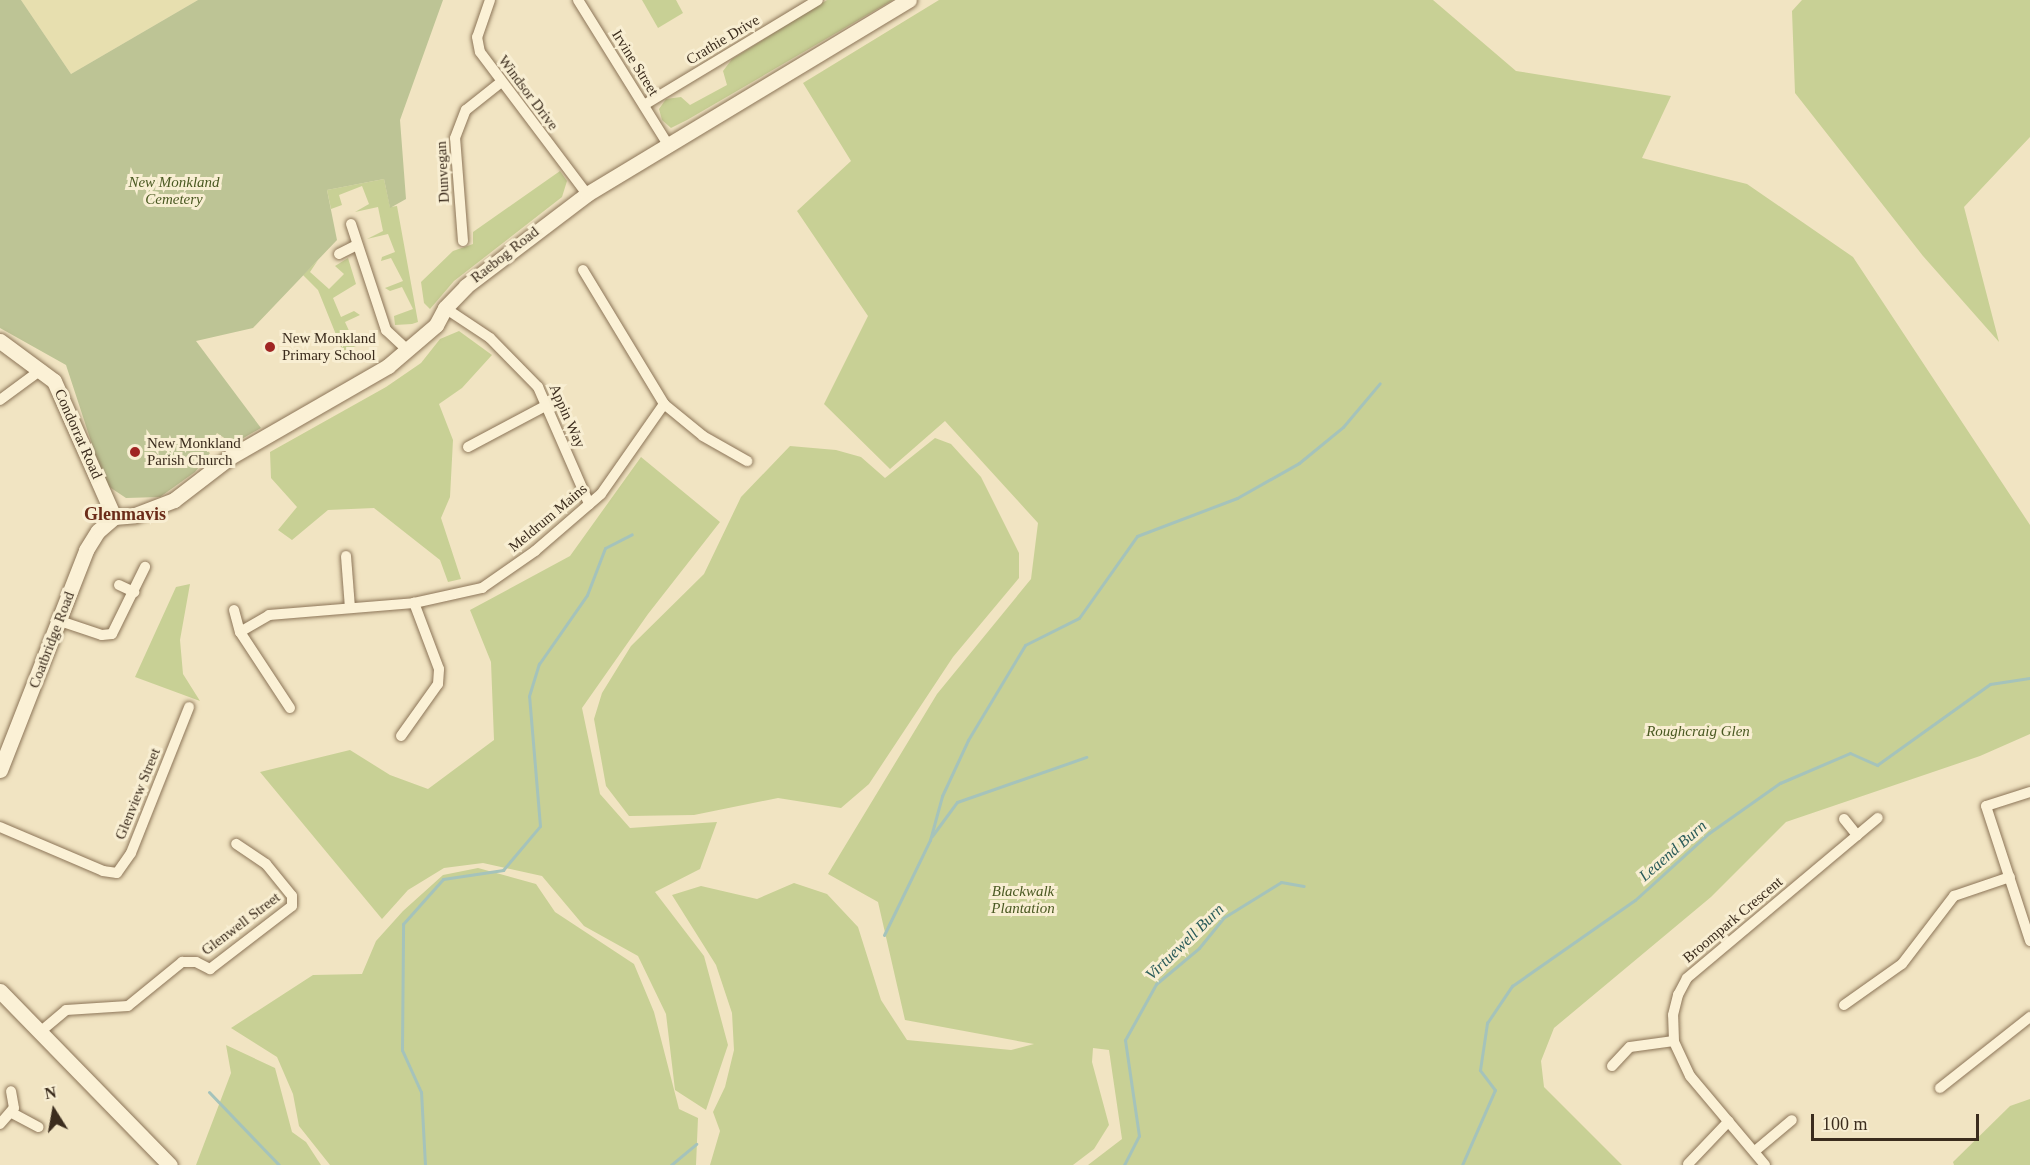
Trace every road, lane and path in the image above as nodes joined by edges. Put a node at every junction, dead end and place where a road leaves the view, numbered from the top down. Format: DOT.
graph roads {
  1 [pos="490,0"];
  2 [pos="578,0"];
  3 [pos="818,0"];
  4 [pos="909,0"];
  5 [pos="500,83"];
  6 [pos="644,105"];
  7 [pos="667,143"];
  8 [pos="587,194"];
  9 [pos="351,224"];
  10 [pos="463,241"];
  11 [pos="357,245"];
  12 [pos="339,254"];
  13 [pos="583,270"];
  14 [pos="445,308"];
  15 [pos="0,341"];
  16 [pos="405,348"];
  17 [pos="42,369"];
  18 [pos="0,400"];
  19 [pos="664,404"];
  20 [pos="547,405"];
  21 [pos="468,447"];
  22 [pos="747,461"];
  23 [pos="589,504"];
  24 [pos="114,517"];
  25 [pos="346,556"];
  26 [pos="145,567"];
  27 [pos="119,585"];
  28 [pos="134,592"];
  29 [pos="414,603"];
  30 [pos="350,608"];
  31 [pos="234,610"];
  32 [pos="60,621"];
  33 [pos="240,632"];
  34 [pos="189,707"];
  35 [pos="290,708"];
  36 [pos="401,736"];
  37 [pos="0,770"];
  38 [pos="2030,792"];
  39 [pos="1878,818"];
  40 [pos="1844,819"];
  41 [pos="0,827"];
  42 [pos="1857,835"];
  43 [pos="236,844"];
  44 [pos="2010,877"];
  45 [pos="2027,925"];
  46 [pos="2030,941"];
  47 [pos="0,991"];
  48 [pos="1844,1005"];
  49 [pos="2030,1017"];
  50 [pos="40,1032"];
  51 [pos="1674,1041"];
  52 [pos="1612,1066"];
  53 [pos="1940,1088"];
  54 [pos="11,1091"];
  55 [pos="12,1113"];
  56 [pos="1792,1120"];
  57 [pos="1729,1121"];
  58 [pos="0,1124"];
  59 [pos="38,1127"];
  60 [pos="1755,1151"];
  61 [pos="1688,1164"];
  62 [pos="170,1165"];
  63 [pos="1765,1165"];
  1 -- 5 [label="street, Windsor Drive"];
  2 -- 6 [label="street, Irvine Street"];
  3 -- 6 [label="street, Crathie Drive"];
  4 -- 7 [label="main road, Raebog Road"];
  5 -- 8 [label="street, Windsor Drive"];
  5 -- 10 [label="street, Dunvegan"];
  6 -- 7 [label="street, Irvine Street"];
  7 -- 8 [label="main road, Raebog Road"];
  8 -- 14 [label="main road, Raebog Road"];
  9 -- 11 [label="street"];
  11 -- 12 [label="street"];
  11 -- 16 [label="street"];
  13 -- 19 [label="street"];
  14 -- 16 [label="main road, Raebog Road"];
  14 -- 20 [label="street, Appin Way"];
  15 -- 17 [label="main road, Condorrat Road"];
  16 -- 24 [label="main road, Raebog Road"];
  17 -- 18 [label="street"];
  17 -- 24 [label="main road, Condorrat Road"];
  19 -- 22 [label="street"];
  19 -- 23 [label="street, Meldrum Mains"];
  20 -- 21 [label="street"];
  20 -- 23 [label="street, Appin Way"];
  23 -- 29 [label="street, Meldrum Mains"];
  24 -- 32 [label="main road, Coatbridge Road"];
  25 -- 30 [label="street"];
  26 -- 28 [label="street"];
  27 -- 28 [label="street"];
  28 -- 32 [label="street"];
  29 -- 30 [label="street, Meldrum Mains"];
  29 -- 36 [label="street"];
  30 -- 33 [label="street, Meldrum Mains"];
  31 -- 33 [label="street"];
  32 -- 37 [label="main road, Coatbridge Road"];
  33 -- 35 [label="street"];
  34 -- 41 [label="street, Glenview Street"];
  38 -- 44 [label="street"];
  39 -- 42 [label="street, Broompark Crescent"];
  40 -- 42 [label="street"];
  42 -- 51 [label="street, Broompark Crescent"];
  43 -- 50 [label="street, Glenwell Street"];
  44 -- 45 [label="street"];
  44 -- 48 [label="street"];
  45 -- 46 [label="street"];
  47 -- 50 [label="main road"];
  49 -- 53 [label="street"];
  50 -- 62 [label="main road"];
  51 -- 52 [label="street"];
  51 -- 57 [label="street, Broompark Crescent"];
  54 -- 55 [label="street"];
  55 -- 58 [label="street"];
  55 -- 59 [label="street"];
  56 -- 60 [label="street"];
  57 -- 60 [label="street, Broompark Crescent"];
  57 -- 61 [label="street"];
  60 -- 63 [label="street, Broompark Crescent"];
}
